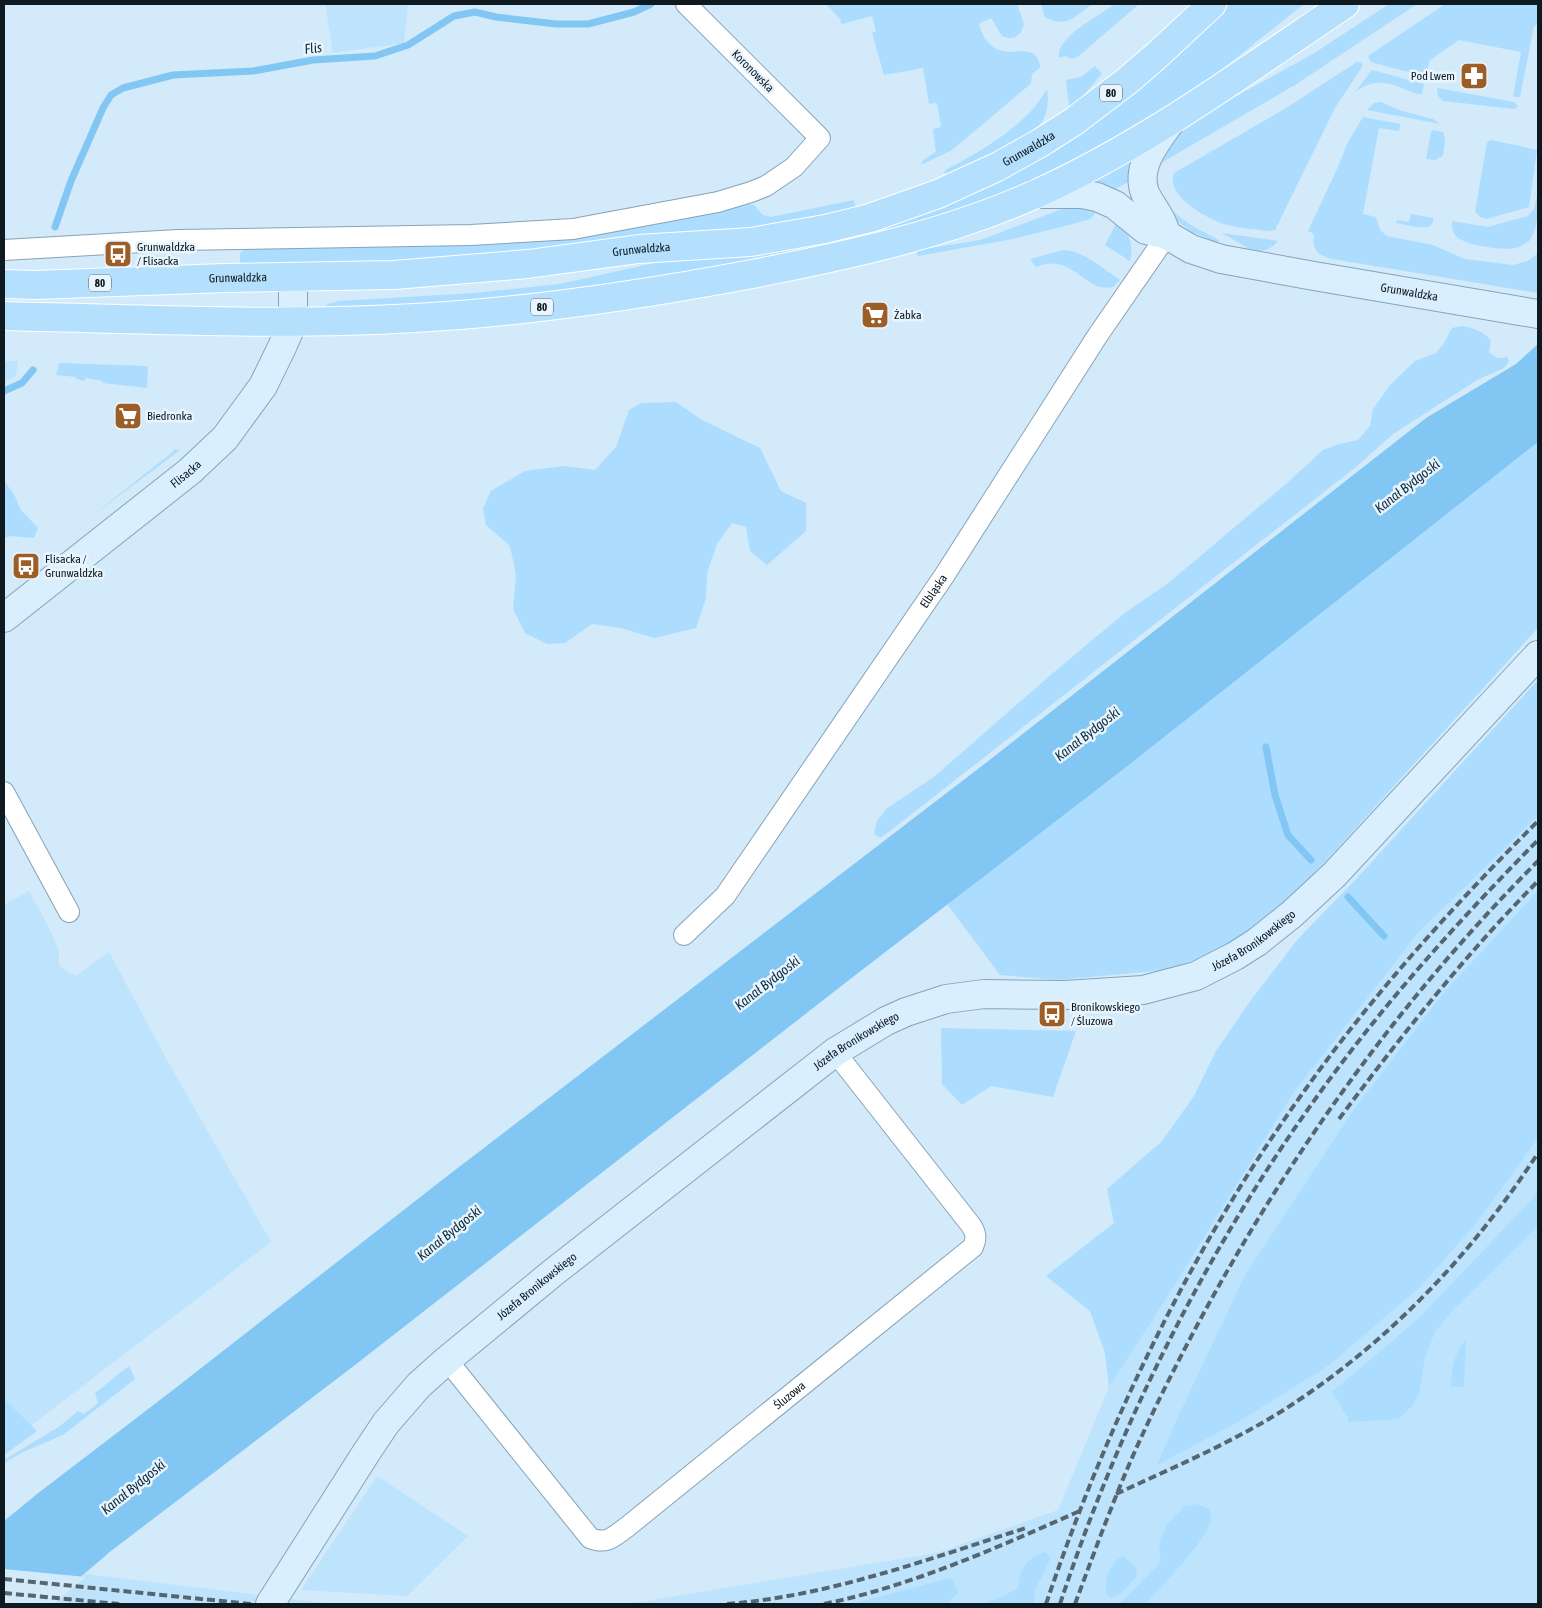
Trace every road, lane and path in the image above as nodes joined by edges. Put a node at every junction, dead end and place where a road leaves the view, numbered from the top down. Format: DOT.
graph roads {
  1 [pos="686,4"];
  2 [pos="1212,4"];
  3 [pos="1345,4"];
  4 [pos="1172,120"];
  5 [pos="1036,194"];
  6 [pos="1167,235"];
  7 [pos="4,250"];
  8 [pos="293,278"];
  9 [pos="4,284"];
  10 [pos="1532,313"];
  11 [pos="4,316"];
  12 [pos="293,322"];
  13 [pos="4,618"];
  14 [pos="1538,655"];
  15 [pos="4,792"];
  16 [pos="69,912"];
  17 [pos="684,935"];
  18 [pos="835,1052"];
  19 [pos="447,1360"];
  20 [pos="270,1604"];
  1 -- 7 [label="street, Koronowska"];
  2 -- 8 [label="main road, Grunwaldzka / 80"];
  3 -- 4 [label="main road, Grunwaldzka / 80"];
  4 -- 5 [label="main road, Grunwaldzka / 80"];
  4 -- 6 [label="street, Grunwaldzka"];
  5 -- 6 [label="street, Grunwaldzka"];
  5 -- 12 [label="main road, Grunwaldzka / 80"];
  6 -- 10 [label="street, Grunwaldzka"];
  6 -- 17 [label="street, Elbląska"];
  8 -- 9 [label="main road, Grunwaldzka / 80"];
  8 -- 12 [label="street, Flisacka"];
  11 -- 12 [label="main road, Grunwaldzka / 80"];
  12 -- 13 [label="street, Flisacka"];
  14 -- 18 [label="street, Józefa Bronikowskiego"];
  15 -- 16 [label="street"];
  18 -- 19 [label="street, Józefa Bronikowskiego"];
  18 -- 19 [label="street, Śluzowa"];
  19 -- 20 [label="street, Józefa Bronikowskiego"];
}
